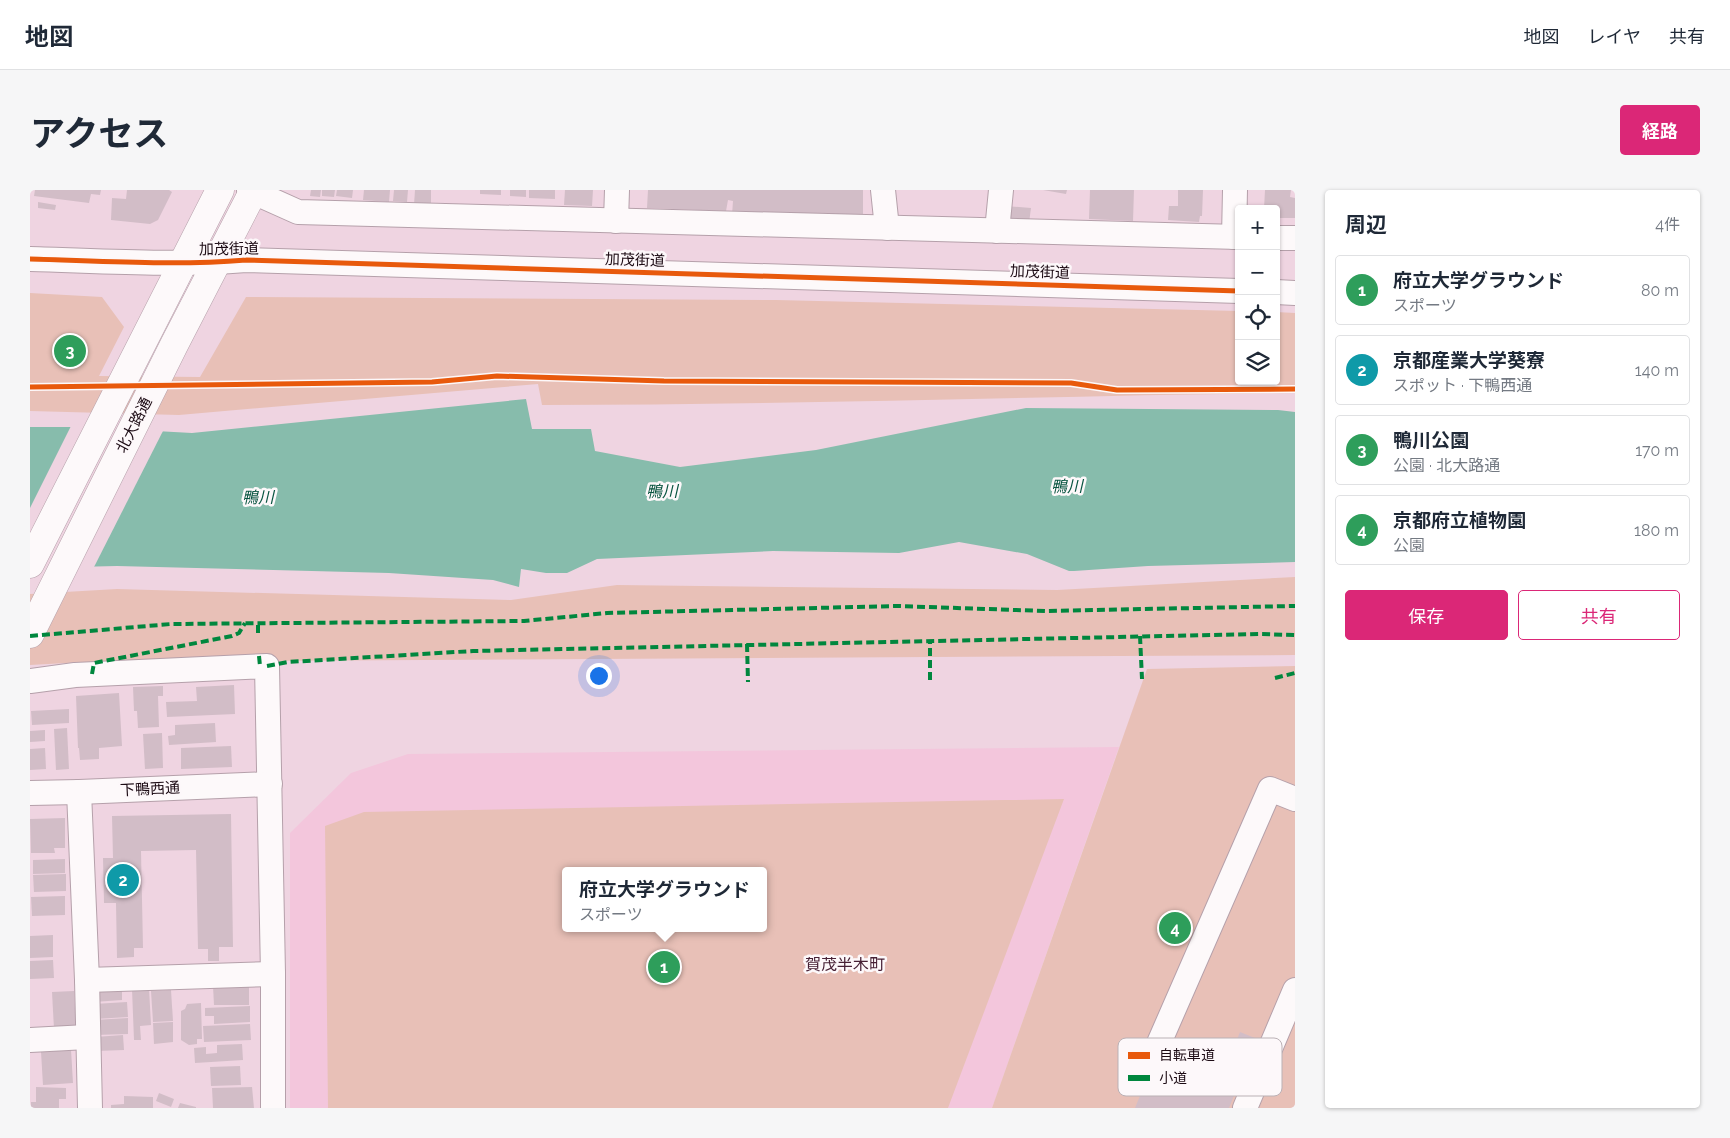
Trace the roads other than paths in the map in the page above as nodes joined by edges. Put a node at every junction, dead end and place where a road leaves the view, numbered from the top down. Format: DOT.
graph roads {
  1 [pos="220,190"];
  2 [pos="617,190"];
  3 [pos="883,190"];
  4 [pos="1001,190"];
  5 [pos="1235,190"];
  6 [pos="252,191"];
  7 [pos="1235,205"];
  8 [pos="616,221"];
  9 [pos="887,228"];
  10 [pos="997,231"];
  11 [pos="1235,237"];
  12 [pos="1280,238"];
  13 [pos="1295,238"];
  14 [pos="30,259"];
  15 [pos="183,262"];
  16 [pos="217,262"];
  17 [pos="1235,291"];
  18 [pos="1280,292"];
  19 [pos="1295,293"];
  20 [pos="30,564"];
  21 [pos="30,634"];
  22 [pos="30,681"];
  23 [pos="270,784"];
  24 [pos="79,792"];
  25 [pos="30,793"];
  26 [pos="1295,799"];
  27 [pos="273,974"];
  28 [pos="87,980"];
  29 [pos="1295,990"];
  30 [pos="87,1037"];
  31 [pos="1161,1038"];
  32 [pos="1275,1038"];
  33 [pos="30,1040"];
  34 [pos="1250,1096"];
  35 [pos="90,1108"];
  36 [pos="273,1108"];
  37 [pos="1245,1108"];
  1 -- 15 [label="highway, 北大路通"];
  2 -- 8 [label="street"];
  3 -- 9 [label="street"];
  4 -- 10 [label="street"];
  5 -- 7 [label="street"];
  6 -- 8 [label="street"];
  6 -- 16 [label="highway, 北大路通"];
  8 -- 9 [label="street"];
  9 -- 10 [label="street"];
  10 -- 11 [label="street"];
  12 -- 13 [label="street"];
  14 -- 15 [label="street, 加茂街道"];
  15 -- 16 [label="street, 加茂街道"];
  15 -- 20 [label="highway, 北大路通"];
  16 -- 17 [label="street, 加茂街道"];
  16 -- 21 [label="highway, 北大路通"];
  18 -- 19 [label="street"];
  22 -- 23 [label="street"];
  23 -- 24 [label="street, 下鴨西通"];
  23 -- 27 [label="street"];
  24 -- 25 [label="street, 下鴨西通"];
  24 -- 28 [label="street"];
  26 -- 31 [label="street"];
  27 -- 28 [label="street"];
  27 -- 36 [label="street"];
  28 -- 30 [label="street"];
  29 -- 32 [label="street"];
  30 -- 33 [label="street"];
  30 -- 35 [label="street"];
  34 -- 37 [label="street"];
}
